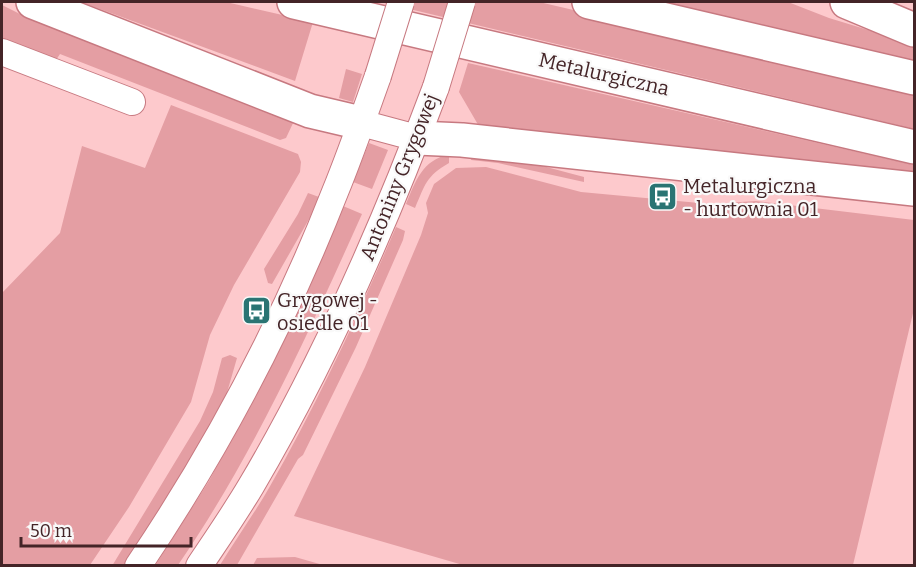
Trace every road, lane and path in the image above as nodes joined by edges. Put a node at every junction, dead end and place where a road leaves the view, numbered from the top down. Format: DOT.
graph roads {
  1 [pos="33,2"];
  2 [pos="294,2"];
  3 [pos="401,2"];
  4 [pos="462,2"];
  5 [pos="589,2"];
  6 [pos="847,2"];
  7 [pos="915,30"];
  8 [pos="2,52"];
  9 [pos="915,78"];
  10 [pos="132,102"];
  11 [pos="361,123"];
  12 [pos="417,138"];
  13 [pos="915,147"];
  14 [pos="904,189"];
  15 [pos="138,566"];
  16 [pos="199,566"];
  1 -- 11 [label="main road"];
  2 -- 13 [label="main road, Metalurgiczna"];
  3 -- 11 [label="street, bridge"];
  4 -- 12 [label="street, Antoniny Grygowej, bridge"];
  5 -- 9 [label="main road"];
  6 -- 7 [label="main road"];
  8 -- 10 [label="street"];
  11 -- 12 [label="street"];
  11 -- 15 [label="street"];
  12 -- 14 [label="main road"];
  12 -- 16 [label="street, Antoniny Grygowej"];
}
